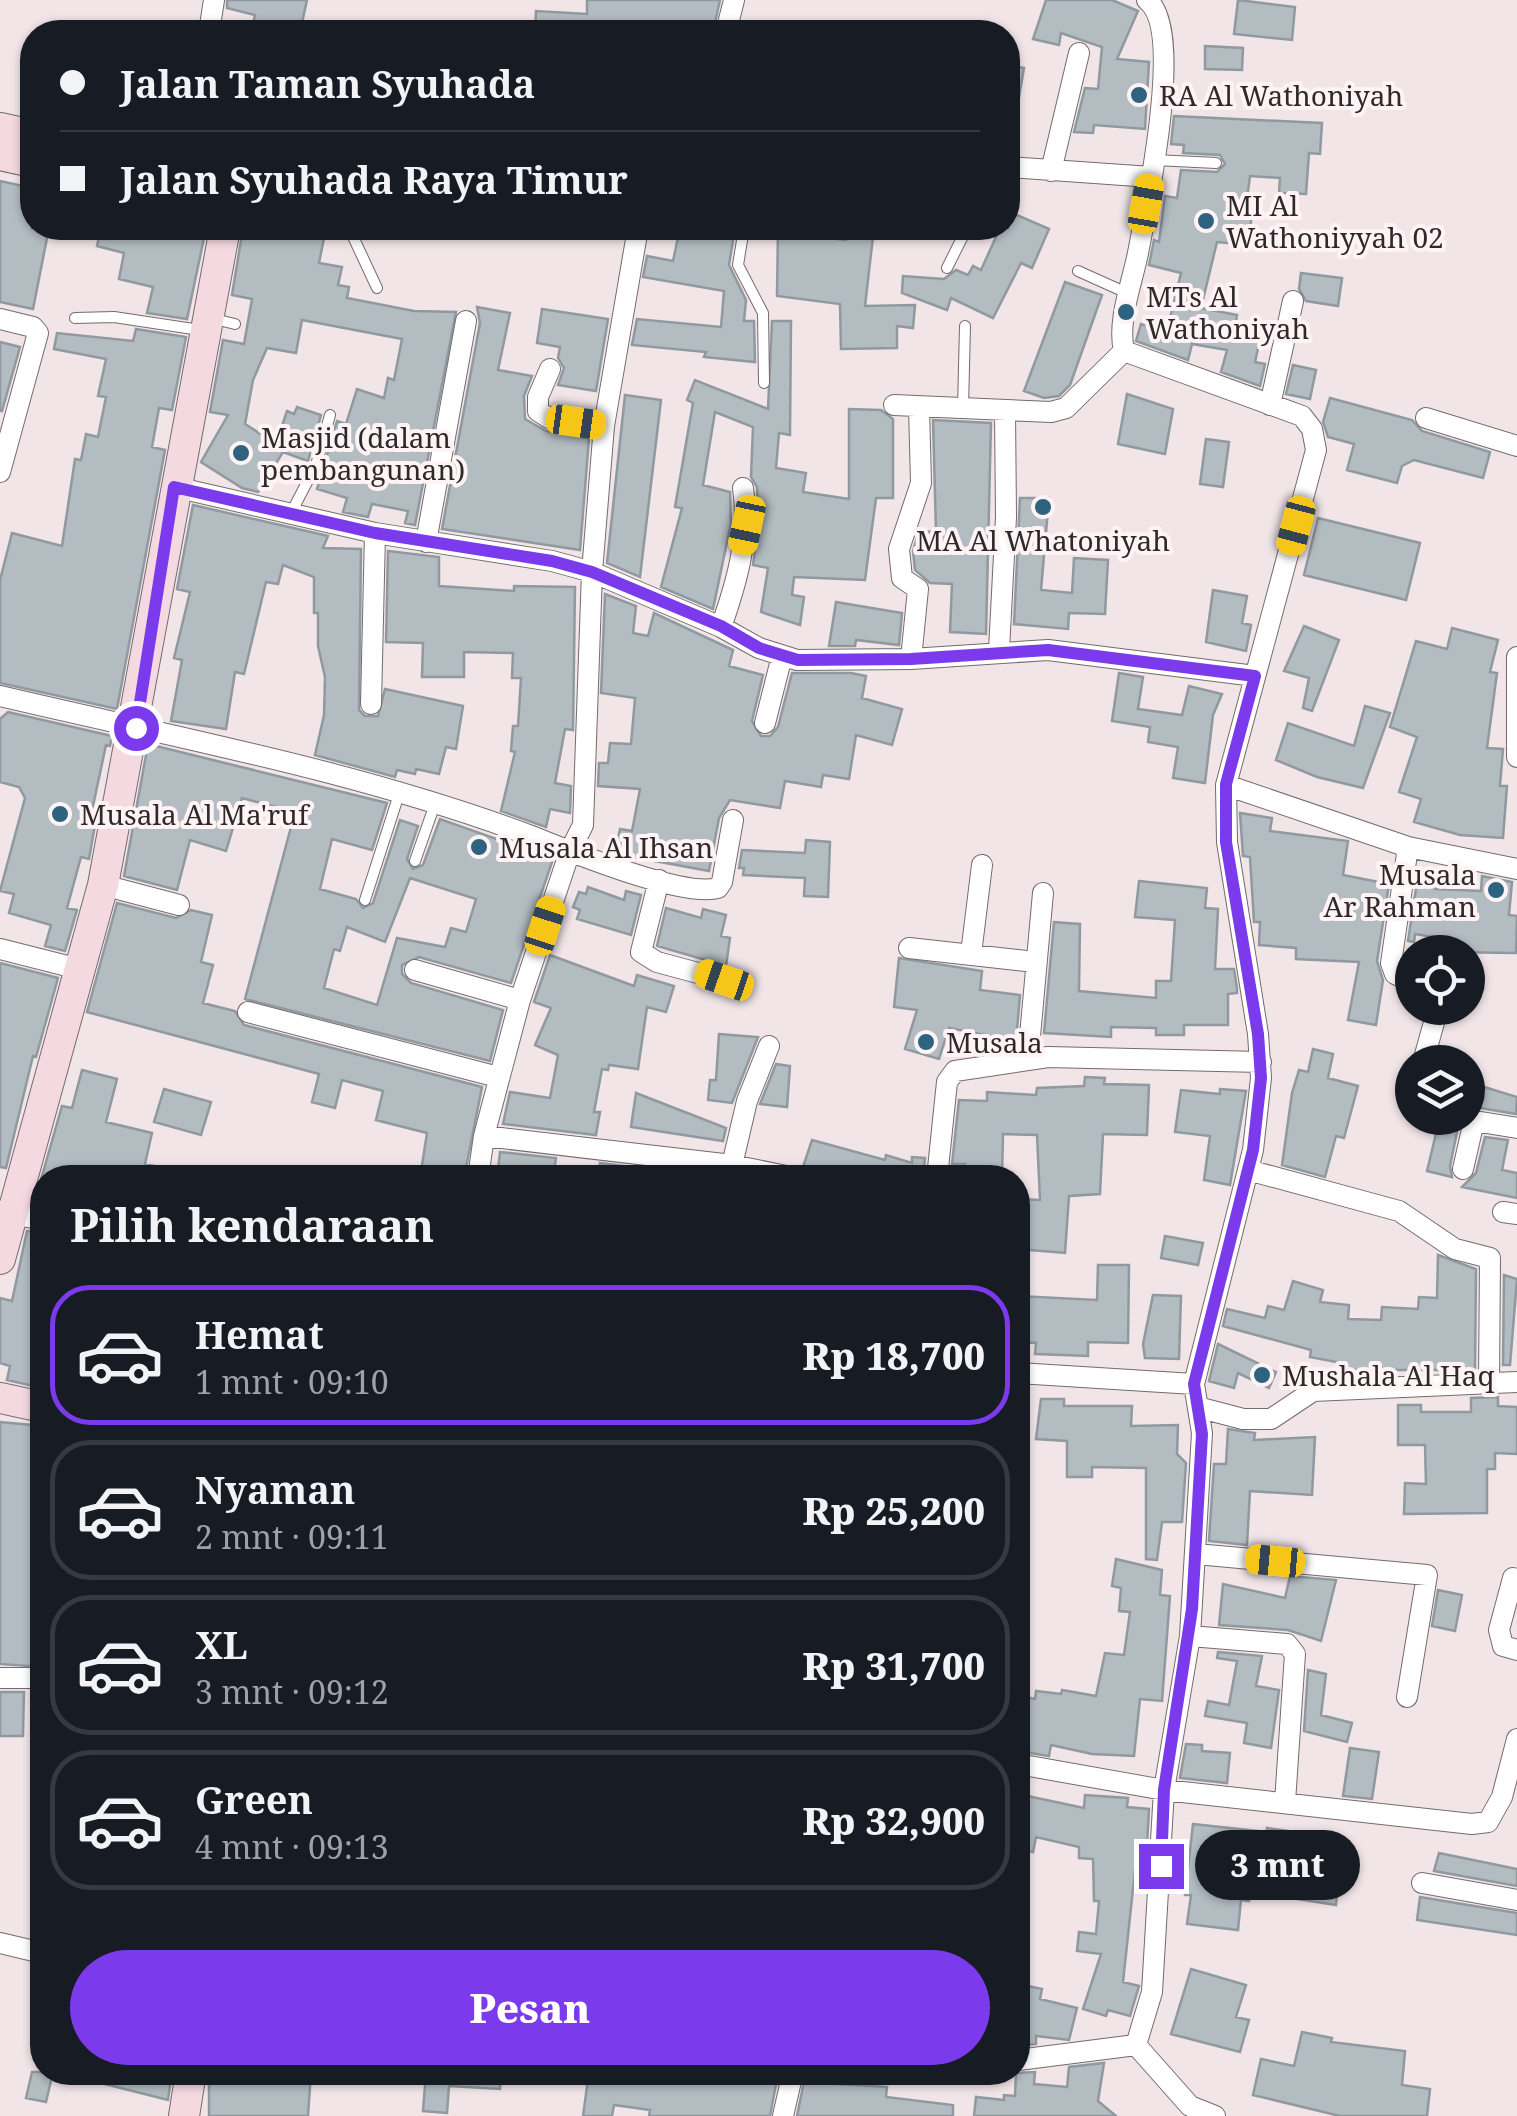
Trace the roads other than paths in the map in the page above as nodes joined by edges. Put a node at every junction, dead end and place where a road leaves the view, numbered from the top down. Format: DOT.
graph roads {
  1 [pos="1147,0"];
  2 [pos="1079,53"];
  3 [pos="1216,163"];
  4 [pos="1020,168"];
  5 [pos="1153,168"];
  6 [pos="1051,171"];
  7 [pos="224,240"];
  8 [pos="355,240"];
  9 [pos="636,240"];
  10 [pos="742,240"];
  11 [pos="961,240"];
  12 [pos="947,268"];
  13 [pos="1078,271"];
  14 [pos="377,288"];
  15 [pos="1128,294"];
  16 [pos="1293,301"];
  17 [pos="75,318"];
  18 [pos="0,319"];
  19 [pos="466,321"];
  20 [pos="217,324"];
  21 [pos="965,326"];
  22 [pos="1124,351"];
  23 [pos="550,369"];
  24 [pos="764,383"];
  25 [pos="1270,404"];
  26 [pos="894,405"];
  27 [pos="920,408"];
  28 [pos="964,409"];
  29 [pos="1006,411"];
  30 [pos="330,416"];
  31 [pos="1426,418"];
  32 [pos="604,426"];
  33 [pos="1517,446"];
  34 [pos="0,472"];
  35 [pos="174,487"];
  36 [pos="742,488"];
  37 [pos="290,514"];
  38 [pos="375,533"];
  39 [pos="426,542"];
  40 [pos="592,572"];
  41 [pos="721,626"];
  42 [pos="999,650"];
  43 [pos="782,656"];
  44 [pos="1517,657"];
  45 [pos="911,659"];
  46 [pos="1255,676"];
  47 [pos="0,696"];
  48 [pos="371,704"];
  49 [pos="764,723"];
  50 [pos="136,728"];
  51 [pos="1517,756"];
  52 [pos="1226,784"];
  53 [pos="400,790"];
  54 [pos="436,800"];
  55 [pos="734,820"];
  56 [pos="1408,846"];
  57 [pos="570,851"];
  58 [pos="416,860"];
  59 [pos="982,864"];
  60 [pos="1517,869"];
  61 [pos="658,880"];
  62 [pos="104,885"];
  63 [pos="1043,893"];
  64 [pos="365,900"];
  65 [pos="179,905"];
  66 [pos="908,948"];
  67 [pos="0,949"];
  68 [pos="970,954"];
  69 [pos="1035,962"];
  70 [pos="79,969"];
  71 [pos="416,970"];
  72 [pos="1395,974"];
  73 [pos="724,980"];
  74 [pos="520,1000"];
  75 [pos="248,1012"];
  76 [pos="769,1046"];
  77 [pos="1028,1058"];
  78 [pos="1261,1062"];
  79 [pos="498,1077"];
  80 [pos="1485,1122"];
  81 [pos="1517,1128"];
  82 [pos="1464,1135"];
  83 [pos="484,1136"];
  84 [pos="732,1164"];
  85 [pos="480,1165"];
  86 [pos="737,1165"];
  87 [pos="936,1165"];
  88 [pos="1463,1169"];
  89 [pos="1248,1170"];
  90 [pos="6,1212"];
  91 [pos="0,1260"];
  92 [pos="1030,1373"];
  93 [pos="1517,1382"];
  94 [pos="1489,1383"];
  95 [pos="1194,1384"];
  96 [pos="0,1398"];
  97 [pos="30,1404"];
  98 [pos="1200,1408"];
  99 [pos="1196,1554"];
  100 [pos="1513,1578"];
  101 [pos="1190,1636"];
  102 [pos="1517,1650"];
  103 [pos="0,1678"];
  104 [pos="30,1678"];
  105 [pos="1407,1697"];
  106 [pos="1517,1739"];
  107 [pos="1030,1766"];
  108 [pos="1514,1767"];
  109 [pos="1164,1790"];
  110 [pos="1284,1802"];
  111 [pos="1422,1883"];
  112 [pos="1517,1900"];
  113 [pos="0,1944"];
  114 [pos="30,1950"];
  115 [pos="1136,2044"];
  116 [pos="1030,2058"];
  117 [pos="189,2085"];
  118 [pos="790,2085"];
  119 [pos="1183,2111"];
  120 [pos="184,2116"];
  121 [pos="782,2116"];
  122 [pos="1215,2116"];
  1 -- 5 [label="street"];
  2 -- 6 [label="street"];
  3 -- 5 [label="lane"];
  4 -- 6 [label="street"];
  5 -- 6 [label="street"];
  5 -- 15 [label="street"];
  7 -- 20 [label="street"];
  8 -- 14 [label="lane"];
  9 -- 32 [label="street"];
  10 -- 24 [label="lane"];
  11 -- 12 [label="lane"];
  13 -- 15 [label="lane"];
  15 -- 22 [label="street"];
  16 -- 25 [label="street"];
  17 -- 20 [label="lane"];
  18 -- 34 [label="street"];
  19 -- 39 [label="street"];
  20 -- 35 [label="street"];
  21 -- 28 [label="lane"];
  22 -- 25 [label="street"];
  22 -- 29 [label="street"];
  23 -- 32 [label="street"];
  25 -- 46 [label="street"];
  26 -- 27 [label="street"];
  27 -- 28 [label="street"];
  27 -- 45 [label="street"];
  28 -- 29 [label="street"];
  29 -- 42 [label="street"];
  30 -- 37 [label="lane"];
  31 -- 33 [label="street"];
  32 -- 40 [label="street"];
  35 -- 37 [label="street"];
  35 -- 50 [label="street"];
  36 -- 41 [label="street"];
  37 -- 38 [label="street"];
  38 -- 39 [label="street"];
  38 -- 48 [label="street"];
  39 -- 40 [label="street"];
  40 -- 41 [label="street"];
  40 -- 57 [label="street"];
  41 -- 43 [label="street"];
  42 -- 45 [label="street"];
  42 -- 46 [label="street"];
  43 -- 45 [label="street"];
  43 -- 49 [label="street"];
  44 -- 51 [label="street"];
  46 -- 52 [label="street"];
  47 -- 50 [label="street"];
  50 -- 53 [label="street"];
  50 -- 62 [label="street"];
  52 -- 56 [label="street"];
  52 -- 78 [label="street"];
  53 -- 54 [label="street"];
  53 -- 64 [label="lane"];
  54 -- 57 [label="street"];
  54 -- 58 [label="lane"];
  55 -- 61 [label="street"];
  56 -- 60 [label="street"];
  56 -- 72 [label="street"];
  57 -- 61 [label="street"];
  57 -- 74 [label="street"];
  59 -- 68 [label="street"];
  61 -- 73 [label="street"];
  62 -- 65 [label="street"];
  62 -- 70 [label="street"];
  63 -- 69 [label="street"];
  66 -- 68 [label="street"];
  67 -- 70 [label="street"];
  68 -- 69 [label="street"];
  69 -- 77 [label="street"];
  70 -- 90 [label="street"];
  71 -- 74 [label="street"];
  74 -- 79 [label="street"];
  75 -- 79 [label="street"];
  76 -- 84 [label="street"];
  77 -- 78 [label="street"];
  77 -- 87 [label="street"];
  78 -- 89 [label="street"];
  79 -- 83 [label="street"];
  80 -- 81 [label="street"];
  82 -- 88 [label="street"];
  83 -- 84 [label="street"];
  83 -- 85 [label="street"];
  84 -- 86 [label="street"];
  89 -- 94 [label="street"];
  89 -- 95 [label="street"];
  90 -- 91 [label="street"];
  92 -- 95 [label="street"];
  93 -- 94 [label="street"];
  94 -- 98 [label="street"];
  95 -- 98 [label="street"];
  96 -- 97 [label="street"];
  98 -- 99 [label="street"];
  99 -- 101 [label="street"];
  99 -- 105 [label="street"];
  100 -- 102 [label="street"];
  101 -- 109 [label="street"];
  101 -- 110 [label="street"];
  103 -- 104 [label="street"];
  106 -- 108 [label="street"];
  107 -- 109 [label="street"];
  108 -- 110 [label="street"];
  109 -- 110 [label="street"];
  109 -- 115 [label="street"];
  111 -- 112 [label="street"];
  113 -- 114 [label="street"];
  115 -- 116 [label="street"];
  115 -- 119 [label="street"];
  117 -- 120 [label="street"];
  118 -- 121 [label="street"];
  119 -- 122 [label="street"];
}
